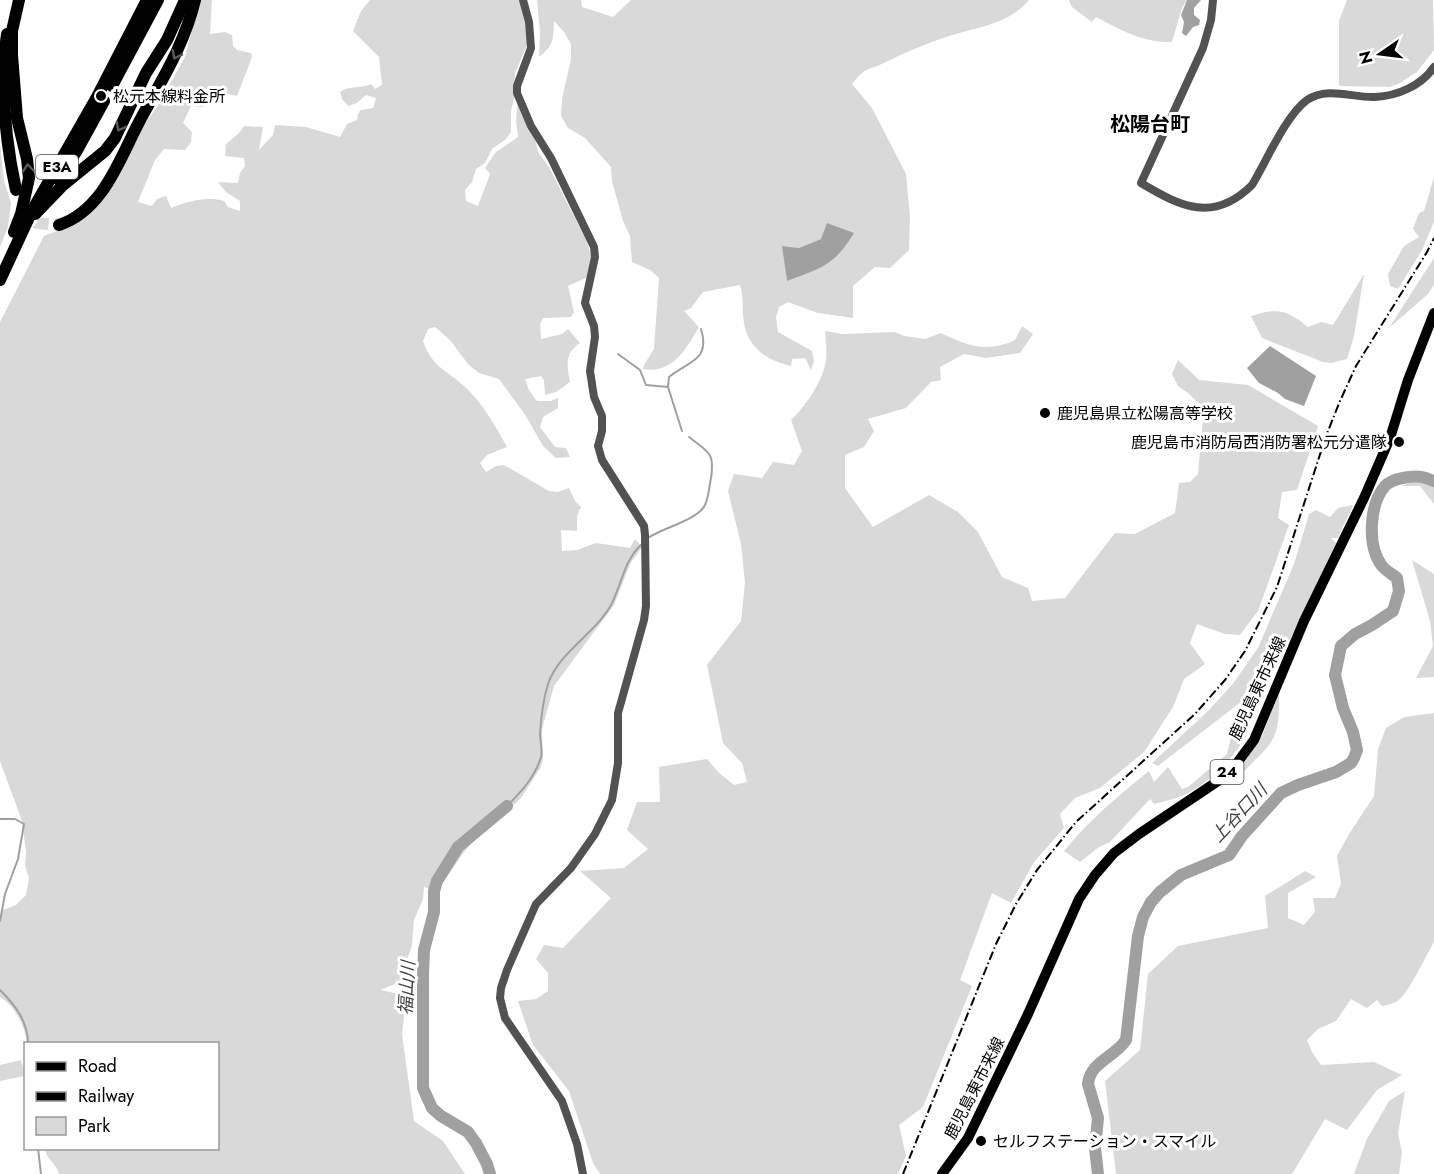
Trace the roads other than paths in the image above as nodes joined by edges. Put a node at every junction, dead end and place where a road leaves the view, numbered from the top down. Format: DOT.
graph roads {
  1 [pos="19,0"];
  2 [pos="147,0"];
  3 [pos="158,0"];
  4 [pos="185,0"];
  5 [pos="195,0"];
  6 [pos="523,0"];
  7 [pos="1213,0"];
  8 [pos="1434,67"];
  9 [pos="16,190"];
  10 [pos="35,214"];
  11 [pos="59,225"];
  12 [pos="19,238"];
  13 [pos="0,263"];
  14 [pos="0,280"];
  15 [pos="1434,313"];
  16 [pos="583,1174"];
  17 [pos="942,1174"];
  1 -- 9 [label="highway"];
  13 -- 1 [label="highway, one-way"];
  2 -- 12 [label="highway, E3A"];
  3 -- 10 [label="highway, E3A"];
  4 -- 10 [label="highway, one-way"];
  5 -- 11 [label="highway, one-way"];
  6 -- 16 [label="street"];
  7 -- 8 [label="street"];
  10 -- 12 [label="highway, E3A"];
  12 -- 14 [label="highway, E3A"];
  15 -- 17 [label="main road, 鹿児島東市来線 / 24"];
}
